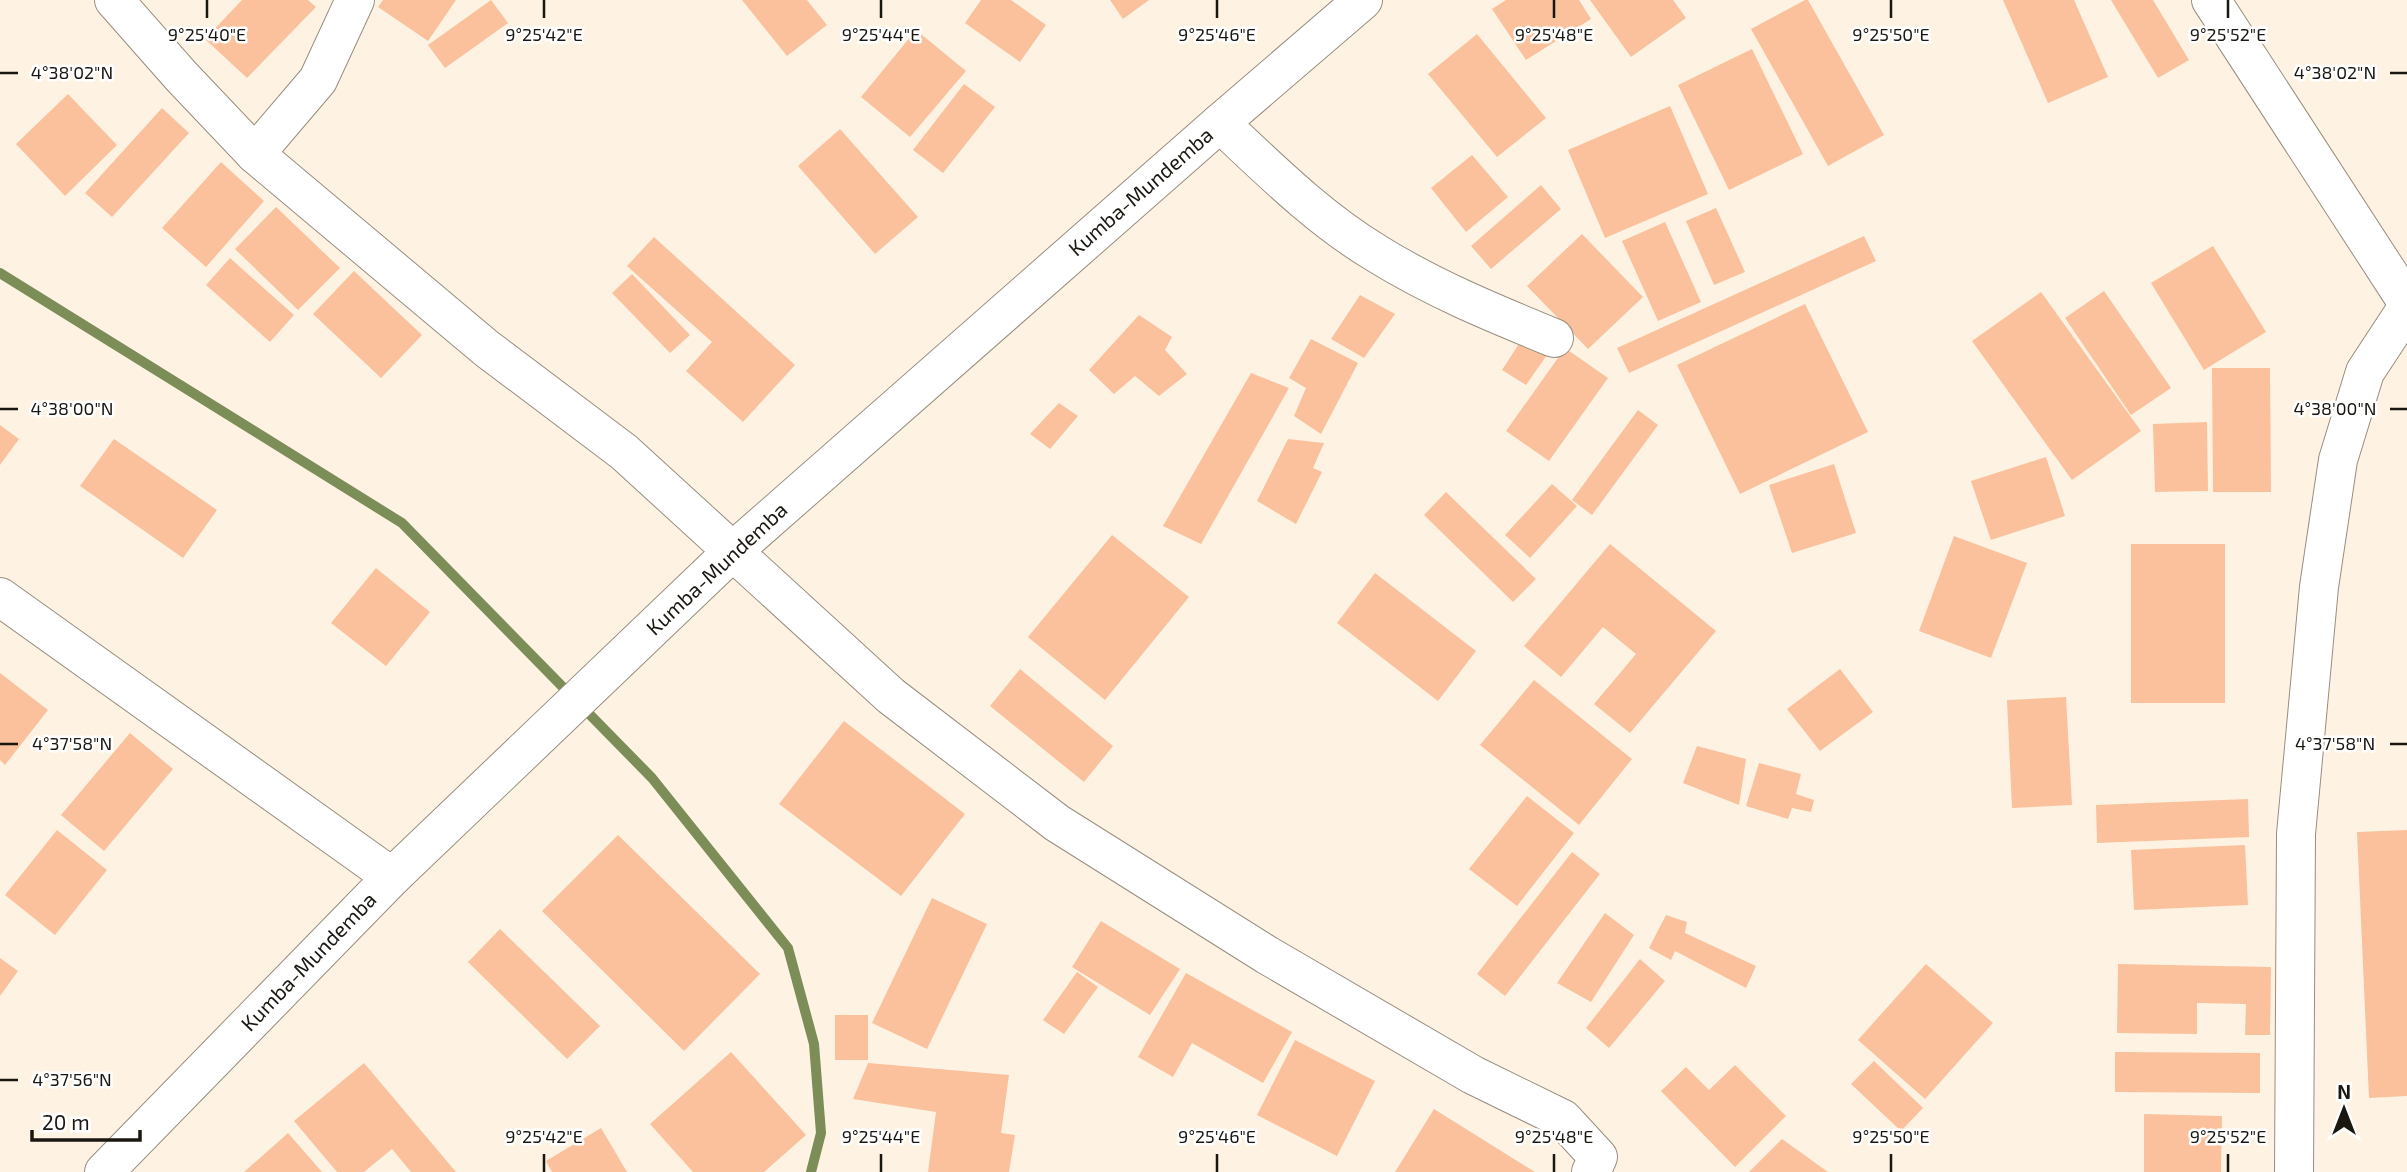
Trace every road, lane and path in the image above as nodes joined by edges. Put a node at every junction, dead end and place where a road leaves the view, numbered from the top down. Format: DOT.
graph roads {
  1 [pos="114,0"];
  2 [pos="355,0"];
  3 [pos="1363,0"];
  4 [pos="2211,0"];
  5 [pos="1220,122"];
  6 [pos="255,154"];
  7 [pos="2407,302"];
  8 [pos="2407,308"];
  9 [pos="1554,338"];
  10 [pos="733,551"];
  11 [pos="0,597"];
  12 [pos="392,877"];
  13 [pos="1604,1167"];
  14 [pos="103,1172"];
  15 [pos="2294,1172"];
  1 -- 6 [label="main road"];
  2 -- 6 [label="main road"];
  3 -- 5 [label="main road, Kumba-Mundemba"];
  4 -- 7 [label="main road"];
  5 -- 9 [label="main road"];
  5 -- 10 [label="main road, Kumba-Mundemba"];
  6 -- 10 [label="main road"];
  8 -- 15 [label="main road"];
  10 -- 12 [label="main road, Kumba-Mundemba"];
  10 -- 13 [label="main road"];
  11 -- 12 [label="main road"];
  12 -- 14 [label="main road, Kumba-Mundemba"];
}
